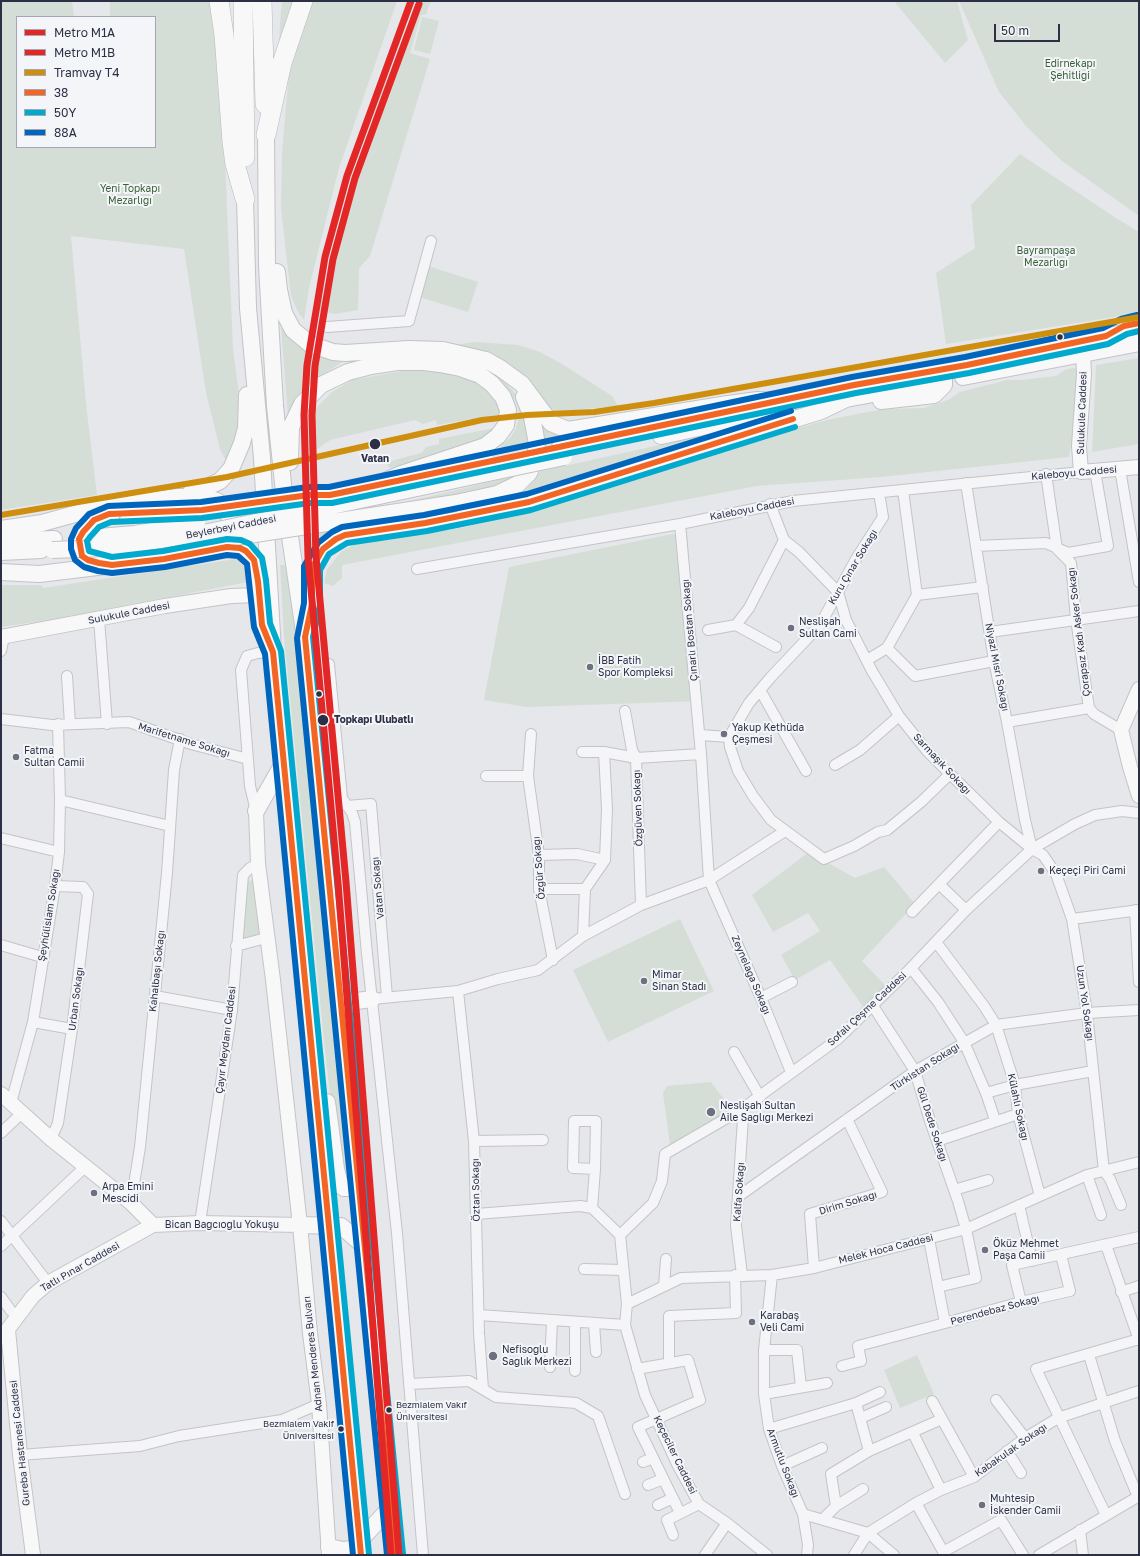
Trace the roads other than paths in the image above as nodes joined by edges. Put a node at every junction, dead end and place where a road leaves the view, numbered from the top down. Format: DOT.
graph roads {
  1 [pos="219,1"];
  2 [pos="243,1"];
  3 [pos="262,1"];
  4 [pos="273,1"];
  5 [pos="303,1"];
  6 [pos="265,76"];
  7 [pos="266,135"];
  8 [pos="246,199"];
  9 [pos="267,233"];
  10 [pos="431,241"];
  11 [pos="1139,323"];
  12 [pos="327,327"];
  13 [pos="1139,330"];
  14 [pos="1106,336"];
  15 [pos="1139,343"];
  16 [pos="252,348"];
  17 [pos="1083,353"];
  18 [pos="470,356"];
  19 [pos="940,374"];
  20 [pos="853,398"];
  21 [pos="779,400"];
  22 [pos="562,452"];
  23 [pos="1139,467"];
  24 [pos="1120,469"];
  25 [pos="1088,472"];
  26 [pos="1046,474"];
  27 [pos="966,483"];
  28 [pos="376,485"];
  29 [pos="902,490"];
  30 [pos="879,493"];
  31 [pos="330,495"];
  32 [pos="178,497"];
  33 [pos="285,503"];
  34 [pos="770,504"];
  35 [pos="680,524"];
  36 [pos="1,529"];
  37 [pos="784,540"];
  38 [pos="1,541"];
  39 [pos="1136,541"];
  40 [pos="53,544"];
  41 [pos="122,546"];
  42 [pos="976,546"];
  43 [pos="1057,549"];
  44 [pos="211,550"];
  45 [pos="1,552"];
  46 [pos="112,565"];
  47 [pos="417,569"];
  48 [pos="1,572"];
  49 [pos="1139,582"];
  50 [pos="983,587"];
  51 [pos="838,592"];
  52 [pos="259,595"];
  53 [pos="917,595"];
  54 [pos="1139,611"];
  55 [pos="99,619"];
  56 [pos="1076,619"];
  57 [pos="736,625"];
  58 [pos="708,630"];
  59 [pos="990,632"];
  60 [pos="2,637"];
  61 [pos="305,637"];
  62 [pos="776,647"];
  63 [pos="887,648"];
  64 [pos="1,652"];
  65 [pos="273,652"];
  66 [pos="867,660"];
  67 [pos="994,661"];
  68 [pos="329,664"];
  69 [pos="67,676"];
  70 [pos="1139,689"];
  71 [pos="760,690"];
  72 [pos="1089,708"];
  73 [pos="625,711"];
  74 [pos="899,716"];
  75 [pos="1,719"];
  76 [pos="1007,722"];
  77 [pos="58,724"];
  78 [pos="70,724"];
  79 [pos="107,724"];
  80 [pos="1121,730"];
  81 [pos="531,734"];
  82 [pos="700,735"];
  83 [pos="729,737"];
  84 [pos="180,739"];
  85 [pos="582,752"];
  86 [pos="604,752"];
  87 [pos="701,754"];
  88 [pos="636,758"];
  89 [pos="248,759"];
  90 [pos="284,762"];
  91 [pos="835,765"];
  92 [pos="806,771"];
  93 [pos="950,774"];
  94 [pos="486,776"];
  95 [pos="528,776"];
  96 [pos="1136,777"];
  97 [pos="1139,796"];
  98 [pos="60,800"];
  99 [pos="347,806"];
  100 [pos="256,811"];
  101 [pos="1139,813"];
  102 [pos="999,822"];
  103 [pos="170,826"];
  104 [pos="785,831"];
  105 [pos="1,838"];
  106 [pos="1032,849"];
  107 [pos="59,852"];
  108 [pos="539,855"];
  109 [pos="605,860"];
  110 [pos="258,864"];
  111 [pos="709,880"];
  112 [pos="939,884"];
  113 [pos="54,886"];
  114 [pos="538,889"];
  115 [pos="585,889"];
  116 [pos="641,906"];
  117 [pos="966,910"];
  118 [pos="1137,910"];
  119 [pos="912,912"];
  120 [pos="1072,919"];
  121 [pos="583,936"];
  122 [pos="266,938"];
  123 [pos="936,942"];
  124 [pos="1,945"];
  125 [pos="236,946"];
  126 [pos="42,958"];
  127 [pos="553,960"];
  128 [pos="911,968"];
  129 [pos="792,982"];
  130 [pos="1139,982"];
  131 [pos="458,991"];
  132 [pos="155,996"];
  133 [pos="380,998"];
  134 [pos="761,998"];
  135 [pos="341,1003"];
  136 [pos="872,1006"];
  137 [pos="232,1010"];
  138 [pos="1139,1010"];
  139 [pos="1087,1013"];
  140 [pos="33,1022"];
  141 [pos="996,1025"];
  142 [pos="72,1029"];
  143 [pos="964,1042"];
  144 [pos="734,1052"];
  145 [pos="915,1071"];
  146 [pos="1093,1071"];
  147 [pos="791,1072"];
  148 [pos="314,1080"];
  149 [pos="1015,1085"];
  150 [pos="986,1093"];
  151 [pos="760,1096"];
  152 [pos="6,1098"];
  153 [pos="739,1111"];
  154 [pos="22,1113"];
  155 [pos="1018,1114"];
  156 [pos="847,1119"];
  157 [pos="995,1120"];
  158 [pos="1,1133"];
  159 [pos="51,1139"];
  160 [pos="543,1140"];
  161 [pos="474,1141"];
  162 [pos="937,1141"];
  163 [pos="1139,1162"];
  164 [pos="85,1167"];
  165 [pos="595,1169"];
  166 [pos="1104,1171"];
  167 [pos="1087,1175"];
  168 [pos="988,1180"];
  169 [pos="357,1181"];
  170 [pos="954,1190"];
  171 [pos="739,1196"];
  172 [pos="1040,1196"];
  173 [pos="131,1203"];
  174 [pos="1019,1205"];
  175 [pos="1121,1205"];
  176 [pos="592,1208"];
  177 [pos="476,1214"];
  178 [pos="1101,1215"];
  179 [pos="1,1221"];
  180 [pos="200,1223"];
  181 [pos="153,1225"];
  182 [pos="329,1225"];
  183 [pos="300,1226"];
  184 [pos="966,1229"];
  185 [pos="620,1235"];
  186 [pos="13,1236"];
  187 [pos="1139,1237"];
  188 [pos="929,1239"];
  189 [pos="360,1242"];
  190 [pos="1106,1245"];
  191 [pos="1,1246"];
  192 [pos="331,1250"];
  193 [pos="1061,1255"];
  194 [pos="666,1259"];
  195 [pos="1032,1261"];
  196 [pos="814,1268"];
  197 [pos="584,1269"];
  198 [pos="623,1270"];
  199 [pos="738,1275"];
  200 [pos="772,1275"];
  201 [pos="48,1283"];
  202 [pos="664,1286"];
  203 [pos="1139,1286"];
  204 [pos="938,1287"];
  205 [pos="1121,1292"];
  206 [pos="1,1297"];
  207 [pos="1021,1302"];
  208 [pos="627,1304"];
  209 [pos="11,1311"];
  210 [pos="479,1315"];
  211 [pos="552,1321"];
  212 [pos="575,1323"];
  213 [pos="945,1323"];
  214 [pos="594,1324"];
  215 [pos="625,1325"];
  216 [pos="5,1334"];
  217 [pos="1139,1339"];
  218 [pos="764,1350"];
  219 [pos="596,1352"];
  220 [pos="1089,1355"];
  221 [pos="669,1362"];
  222 [pos="842,1366"];
  223 [pos="550,1367"];
  224 [pos="637,1369"];
  225 [pos="575,1371"];
  226 [pos="827,1383"];
  227 [pos="410,1384"];
  228 [pos="801,1387"];
  229 [pos="483,1389"];
  230 [pos="1139,1391"];
  231 [pos="880,1392"];
  232 [pos="764,1394"];
  233 [pos="996,1400"];
  234 [pos="932,1402"];
  235 [pos="856,1403"];
  236 [pos="1103,1403"];
  237 [pos="319,1404"];
  238 [pos="886,1407"];
  239 [pos="658,1418"];
  240 [pos="861,1418"];
  241 [pos="1058,1418"];
  242 [pos="942,1420"];
  243 [pos="769,1429"];
  244 [pos="914,1433"];
  245 [pos="1025,1438"];
  246 [pos="822,1448"];
  247 [pos="869,1451"];
  248 [pos="1007,1451"];
  249 [pos="20,1455"];
  250 [pos="782,1466"];
  251 [pos="1021,1473"];
  252 [pos="974,1476"];
  253 [pos="665,1483"];
  254 [pos="648,1485"];
  255 [pos="863,1489"];
  256 [pos="941,1490"];
  257 [pos="625,1494"];
  258 [pos="1138,1497"];
  259 [pos="916,1503"];
  260 [pos="699,1504"];
  261 [pos="658,1505"];
  262 [pos="836,1506"];
  263 [pos="390,1508"];
  264 [pos="680,1513"];
  265 [pos="803,1514"];
  266 [pos="1106,1515"];
  267 [pos="823,1518"];
  268 [pos="727,1523"];
  269 [pos="1080,1530"];
  270 [pos="868,1533"];
  271 [pos="673,1535"];
  272 [pos="360,1548"];
  273 [pos="333,1552"];
  274 [pos="944,1554"];
  275 [pos="33,1555"];
  276 [pos="395,1555"];
  277 [pos="423,1555"];
  278 [pos="705,1555"];
  279 [pos="767,1555"];
  280 [pos="807,1555"];
  281 [pos="854,1555"];
  282 [pos="894,1555"];
  283 [pos="1023,1555"];
  284 [pos="1039,1555"];
  285 [pos="1083,1555"];
  1 -- 8 [label="highway"];
  2 -- 8 [label="highway"];
  3 -- 6 [label="highway"];
  4 -- 6 [label="highway"];
  5 -- 7 [label="highway"];
  6 -- 7 [label="highway"];
  7 -- 9 [label="main road"];
  8 -- 16 [label="main road"];
  9 -- 18 [label="main road"];
  9 -- 33 [label="main road"];
  10 -- 12 [label="street"];
  11 -- 14 [label="main road"];
  13 -- 14 [label="main road, Beylerbeyi Caddesi"];
  14 -- 19 [label="main road, Beylerbeyi Caddesi"];
  15 -- 17 [label="main road, Beylerbeyi Caddesi"];
  16 -- 32 [label="main road"];
  16 -- 65 [label="main road"];
  17 -- 19 [label="main road, Beylerbeyi Caddesi"];
  17 -- 25 [label="street, Sulukule Caddesi"];
  18 -- 21 [label="main road"];
  18 -- 41 [label="main road, bridge"];
  19 -- 20 [label="main road, Beylerbeyi Caddesi"];
  19 -- 21 [label="main road, Beylerbeyi Caddesi"];
  20 -- 22 [label="main road, Beylerbeyi Caddesi"];
  20 -- 61 [label="main road"];
  21 -- 22 [label="main road, Beylerbeyi Caddesi"];
  22 -- 28 [label="main road, Beylerbeyi Caddesi, bridge"];
  22 -- 41 [label="main road, Beylerbeyi Caddesi, bridge"];
  23 -- 24 [label="street, Kaleboyu Caddesi"];
  24 -- 25 [label="street, Kaleboyu Caddesi"];
  24 -- 39 [label="street"];
  25 -- 26 [label="street, Kaleboyu Caddesi"];
  25 -- 43 [label="street"];
  26 -- 27 [label="street, Kaleboyu Caddesi"];
  26 -- 43 [label="street"];
  27 -- 29 [label="street, Kaleboyu Caddesi"];
  27 -- 42 [label="street, Niyazi Mısri Sokağı"];
  28 -- 31 [label="main road, Beylerbeyi Caddesi"];
  28 -- 33 [label="main road, bridge"];
  29 -- 30 [label="street, Kaleboyu Caddesi"];
  29 -- 53 [label="street"];
  30 -- 34 [label="street, Kaleboyu Caddesi"];
  30 -- 51 [label="street, Kuru Çınar Sokağı"];
  31 -- 40 [label="main road, bridge"];
  31 -- 46 [label="main road, bridge"];
  32 -- 36 [label="main road"];
  32 -- 44 [label="main road"];
  33 -- 61 [label="main road"];
  34 -- 35 [label="street, Kaleboyu Caddesi"];
  34 -- 37 [label="street, Sarmaşık Sokağı"];
  35 -- 47 [label="street, Kaleboyu Caddesi"];
  35 -- 82 [label="street, Çınarlı Bostan Sokağı"];
  37 -- 51 [label="street, Sarmaşık Sokağı"];
  37 -- 57 [label="street"];
  38 -- 40 [label="main road"];
  39 -- 49 [label="street"];
  40 -- 41 [label="main road, bridge"];
  40 -- 45 [label="main road"];
  42 -- 43 [label="street"];
  42 -- 50 [label="street, Niyazi Mısri Sokağı"];
  43 -- 56 [label="street, Çorapsız Kadı Asker Sokağı"];
  44 -- 46 [label="main road"];
  44 -- 52 [label="main road"];
  46 -- 48 [label="main road"];
  50 -- 53 [label="street"];
  50 -- 59 [label="street, Niyazi Mısri Sokağı"];
  51 -- 66 [label="street, Sarmaşık Sokağı"];
  51 -- 71 [label="street, Kuru Çınar Sokağı"];
  52 -- 55 [label="street, Sulukule Caddesi"];
  52 -- 65 [label="main road"];
  53 -- 63 [label="street"];
  54 -- 56 [label="street"];
  55 -- 60 [label="street, Sulukule Caddesi"];
  55 -- 79 [label="street"];
  56 -- 59 [label="street"];
  56 -- 72 [label="street, Çorapsız Kadı Asker Sokağı"];
  57 -- 58 [label="street"];
  57 -- 62 [label="street"];
  59 -- 67 [label="street, Niyazi Mısri Sokağı"];
  60 -- 64 [label="street"];
  61 -- 135 [label="main road"];
  63 -- 66 [label="street"];
  63 -- 67 [label="street"];
  65 -- 89 [label="street"];
  65 -- 90 [label="main road"];
  66 -- 74 [label="street, Sarmaşık Sokağı"];
  67 -- 76 [label="street, Niyazi Mısri Sokağı"];
  68 -- 99 [label="street"];
  69 -- 78 [label="street"];
  70 -- 80 [label="street"];
  71 -- 83 [label="street, Kuru Çınar Sokağı"];
  71 -- 92 [label="street"];
  72 -- 76 [label="street"];
  72 -- 80 [label="street, Çorapsız Kadı Asker Sokağı"];
  73 -- 88 [label="street, Özgüven Sokağı"];
  74 -- 91 [label="street"];
  74 -- 93 [label="street, Sarmaşık Sokağı"];
  75 -- 77 [label="street, Marifetname Sokağı"];
  76 -- 106 [label="street, Niyazi Mısri Sokağı"];
  77 -- 78 [label="street, Marifetname Sokağı"];
  77 -- 98 [label="street, Şeyhülislam Sokağı"];
  78 -- 79 [label="street, Marifetname Sokağı"];
  79 -- 84 [label="street, Marifetname Sokağı"];
  80 -- 96 [label="street"];
  81 -- 95 [label="street, Özgür Sokağı"];
  82 -- 83 [label="street"];
  82 -- 87 [label="street, Çınarlı Bostan Sokağı"];
  83 -- 104 [label="street"];
  84 -- 89 [label="street, Marifetname Sokağı"];
  84 -- 103 [label="street, Kahalbaşı Sokağı"];
  85 -- 86 [label="street"];
  86 -- 88 [label="street"];
  86 -- 109 [label="street"];
  87 -- 88 [label="street"];
  87 -- 111 [label="street, Çınarlı Bostan Sokağı"];
  88 -- 116 [label="street, Özgüven Sokağı"];
  89 -- 100 [label="street"];
  90 -- 100 [label="main road"];
  90 -- 148 [label="main road"];
  93 -- 102 [label="street, Sarmaşık Sokağı"];
  93 -- 104 [label="street"];
  94 -- 95 [label="street"];
  95 -- 108 [label="street, Özgür Sokağı"];
  96 -- 97 [label="street"];
  98 -- 103 [label="street"];
  98 -- 107 [label="street, Şeyhülislam Sokağı"];
  99 -- 133 [label="street"];
  99 -- 133 [label="street, Vatan Sokağı"];
  100 -- 110 [label="street"];
  101 -- 106 [label="street, Sofalı Çeşme Caddesi"];
  102 -- 106 [label="street, Sarmaşık Sokağı"];
  102 -- 112 [label="street"];
  103 -- 132 [label="street, Kahalbaşı Sokağı"];
  104 -- 111 [label="street"];
  105 -- 107 [label="street"];
  106 -- 117 [label="street, Sofalı Çeşme Caddesi"];
  106 -- 120 [label="street, Uzun Yol Sokağı"];
  107 -- 113 [label="street, Şeyhülislam Sokağı"];
  108 -- 109 [label="street"];
  108 -- 114 [label="street, Özgür Sokağı"];
  109 -- 115 [label="street"];
  110 -- 122 [label="street"];
  110 -- 125 [label="street, Çayır Meydanı Caddesi"];
  111 -- 116 [label="street"];
  111 -- 134 [label="street, Zeynelağa Sokağı"];
  112 -- 117 [label="street"];
  112 -- 119 [label="street"];
  113 -- 126 [label="street, Şeyhülislam Sokağı"];
  113 -- 142 [label="street, Urban Sokağı"];
  114 -- 115 [label="street"];
  114 -- 127 [label="street, Özgür Sokağı"];
  115 -- 121 [label="street"];
  116 -- 121 [label="street"];
  117 -- 123 [label="street, Sofalı Çeşme Caddesi"];
  118 -- 120 [label="street"];
  118 -- 130 [label="street"];
  120 -- 139 [label="street, Uzun Yol Sokağı"];
  121 -- 127 [label="street"];
  122 -- 125 [label="street"];
  122 -- 183 [label="street"];
  123 -- 128 [label="street, Sofalı Çeşme Caddesi"];
  123 -- 141 [label="street, Külahlı Sokağı"];
  124 -- 126 [label="street"];
  125 -- 137 [label="street, Çayır Meydanı Caddesi"];
  126 -- 140 [label="street, Şeyhülislam Sokağı"];
  127 -- 131 [label="street"];
  128 -- 136 [label="street, Sofalı Çeşme Caddesi"];
  128 -- 143 [label="street"];
  129 -- 134 [label="street"];
  131 -- 133 [label="street"];
  131 -- 161 [label="street, Öztan Sokağı"];
  132 -- 137 [label="street"];
  132 -- 173 [label="street, Kahalbaşı Sokağı"];
  133 -- 135 [label="main road"];
  133 -- 227 [label="street"];
  134 -- 147 [label="street, Zeynelağa Sokağı"];
  135 -- 169 [label="main road"];
  136 -- 145 [label="street, Gül Dede Sokağı"];
  136 -- 147 [label="street, Sofalı Çeşme Caddesi"];
  137 -- 180 [label="street, Çayır Meydanı Caddesi"];
  138 -- 139 [label="street, Türkistan Sokağı"];
  139 -- 141 [label="street, Türkistan Sokağı"];
  139 -- 146 [label="street, Uzun Yol Sokağı"];
  140 -- 142 [label="street"];
  140 -- 152 [label="street, Şeyhülislam Sokağı"];
  141 -- 143 [label="street, Türkistan Sokağı"];
  141 -- 149 [label="street, Külahlı Sokağı"];
  142 -- 159 [label="street, Urban Sokağı"];
  143 -- 145 [label="street, Türkistan Sokağı"];
  143 -- 150 [label="street"];
  144 -- 151 [label="street"];
  145 -- 156 [label="street, Türkistan Sokağı"];
  145 -- 162 [label="street, Gül Dede Sokağı"];
  146 -- 149 [label="street"];
  146 -- 166 [label="street, Uzun Yol Sokağı"];
  147 -- 151 [label="street, Sofalı Çeşme Caddesi"];
  148 -- 169 [label="main road"];
  148 -- 182 [label="main road"];
  149 -- 150 [label="street"];
  149 -- 155 [label="street, Külahlı Sokağı"];
  150 -- 157 [label="street"];
  151 -- 153 [label="street, Sofalı Çeşme Caddesi"];
  152 -- 154 [label="street, Bican Bağcıoğlu Yokuşu"];
  153 -- 171 [label="street, Kalfa Sokağı"];
  153 -- 185 [label="street, Sofalı Çeşme Caddesi"];
  154 -- 158 [label="street"];
  154 -- 159 [label="street, Bican Bağcıoğlu Yokuşu"];
  155 -- 157 [label="street"];
  155 -- 172 [label="street, Külahlı Sokağı"];
  156 -- 171 [label="street, Türkistan Sokağı"];
  156 -- 196 [label="street, Dirim Sokağı"];
  157 -- 162 [label="street"];
  159 -- 164 [label="street, Bican Bağcıoğlu Yokuşu"];
  160 -- 161 [label="street"];
  161 -- 177 [label="street, Öztan Sokağı"];
  162 -- 170 [label="street, Gül Dede Sokağı"];
  163 -- 166 [label="street, Melek Hoca Caddesi"];
  164 -- 173 [label="street, Bican Bağcıoğlu Yokuşu"];
  164 -- 186 [label="street"];
  165 -- 165 [label="street"];
  165 -- 176 [label="street"];
  166 -- 167 [label="street, Melek Hoca Caddesi"];
  166 -- 175 [label="street"];
  167 -- 172 [label="street, Melek Hoca Caddesi"];
  167 -- 178 [label="street"];
  168 -- 170 [label="street"];
  169 -- 189 [label="main road"];
  170 -- 184 [label="street, Gül Dede Sokağı"];
  171 -- 199 [label="street, Kalfa Sokağı"];
  172 -- 174 [label="street, Melek Hoca Caddesi"];
  173 -- 181 [label="street, Bican Bağcıoğlu Yokuşu"];
  174 -- 184 [label="street, Melek Hoca Caddesi"];
  174 -- 195 [label="street"];
  176 -- 177 [label="street"];
  176 -- 185 [label="street"];
  177 -- 210 [label="street, Öztan Sokağı"];
  179 -- 186 [label="street"];
  180 -- 181 [label="street, Bican Bağcıoğlu Yokuşu"];
  180 -- 183 [label="street, Bican Bağcıoğlu Yokuşu"];
  181 -- 201 [label="street, Tatlı Pınar Caddesi"];
  182 -- 183 [label="main road"];
  182 -- 189 [label="main road"];
  182 -- 192 [label="main road"];
  183 -- 237 [label="street, Adnan Menderes Bulvarı"];
  184 -- 188 [label="street, Melek Hoca Caddesi"];
  184 -- 204 [label="street, Gül Dede Sokağı"];
  185 -- 198 [label="street"];
  186 -- 191 [label="street"];
  186 -- 201 [label="street"];
  187 -- 190 [label="street"];
  188 -- 196 [label="street, Melek Hoca Caddesi"];
  188 -- 204 [label="street, Perendebaz Sokağı"];
  189 -- 192 [label="main road"];
  189 -- 263 [label="main road"];
  190 -- 193 [label="street"];
  190 -- 205 [label="street"];
  192 -- 272 [label="main road"];
  193 -- 195 [label="street"];
  193 -- 207 [label="street, Perendebaz Sokağı"];
  194 -- 202 [label="street"];
  195 -- 207 [label="street"];
  196 -- 200 [label="street, Melek Hoca Caddesi"];
  197 -- 198 [label="street"];
  198 -- 208 [label="street"];
  199 -- 200 [label="street, Melek Hoca Caddesi"];
  199 -- 202 [label="street, Melek Hoca Caddesi"];
  199 -- 221 [label="street, Kalfa Sokağı"];
  200 -- 218 [label="street, Armutlu Sokağı"];
  201 -- 216 [label="street, Tatlı Pınar Caddesi"];
  202 -- 208 [label="street, Melek Hoca Caddesi"];
  203 -- 205 [label="street"];
  204 -- 213 [label="street, Perendebaz Sokağı"];
  205 -- 217 [label="street"];
  206 -- 209 [label="street"];
  207 -- 213 [label="street, Perendebaz Sokağı"];
  208 -- 215 [label="street"];
  210 -- 211 [label="street"];
  210 -- 229 [label="street, Öztan Sokağı"];
  211 -- 212 [label="street"];
  211 -- 223 [label="street"];
  212 -- 214 [label="street"];
  212 -- 225 [label="street"];
  213 -- 222 [label="street"];
  214 -- 215 [label="street"];
  214 -- 219 [label="street"];
  215 -- 224 [label="street, Keçeciler Caddesi"];
  216 -- 249 [label="street, Gureba Hastanesi Caddesi"];
  217 -- 220 [label="street"];
  218 -- 228 [label="street"];
  218 -- 232 [label="street, Armutlu Sokağı"];
  220 -- 236 [label="street"];
  220 -- 241 [label="street"];
  221 -- 224 [label="street"];
  221 -- 239 [label="street"];
  224 -- 239 [label="street, Keçeciler Caddesi"];
  226 -- 228 [label="street"];
  227 -- 229 [label="street"];
  227 -- 277 [label="street"];
  228 -- 232 [label="street"];
  229 -- 257 [label="street"];
  230 -- 236 [label="street, Kabakulak Sokağı"];
  231 -- 235 [label="street"];
  232 -- 243 [label="street, Armutlu Sokağı"];
  233 -- 245 [label="street"];
  234 -- 242 [label="street"];
  235 -- 240 [label="street"];
  235 -- 243 [label="street"];
  236 -- 241 [label="street, Kabakulak Sokağı"];
  236 -- 258 [label="street"];
  237 -- 249 [label="street"];
  237 -- 273 [label="street, Adnan Menderes Bulvarı"];
  238 -- 240 [label="street"];
  239 -- 253 [label="street"];
  239 -- 260 [label="street, Keçeciler Caddesi"];
  240 -- 247 [label="street"];
  241 -- 245 [label="street, Kabakulak Sokağı"];
  241 -- 266 [label="street"];
  242 -- 244 [label="street"];
  242 -- 252 [label="street"];
  243 -- 250 [label="street, Armutlu Sokağı"];
  244 -- 247 [label="street"];
  244 -- 256 [label="street"];
  245 -- 248 [label="street, Kabakulak Sokağı"];
  246 -- 250 [label="street"];
  247 -- 262 [label="street"];
  248 -- 251 [label="street"];
  248 -- 252 [label="street, Kabakulak Sokağı"];
  249 -- 275 [label="street, Gureba Hastanesi Caddesi"];
  250 -- 265 [label="street, Armutlu Sokağı"];
  252 -- 256 [label="street, Kabakulak Sokağı"];
  253 -- 254 [label="street"];
  253 -- 264 [label="street"];
  255 -- 262 [label="street"];
  256 -- 259 [label="street, Kabakulak Sokağı"];
  258 -- 266 [label="street"];
  259 -- 270 [label="street, Kabakulak Sokağı"];
  259 -- 274 [label="street"];
  260 -- 264 [label="street"];
  260 -- 268 [label="street, Keçeciler Caddesi"];
  261 -- 264 [label="street"];
  262 -- 267 [label="street"];
  263 -- 272 [label="main road"];
  263 -- 276 [label="main road"];
  264 -- 271 [label="street"];
  265 -- 267 [label="street"];
  265 -- 280 [label="street, Armutlu Sokağı"];
  266 -- 269 [label="street"];
  267 -- 270 [label="street"];
  268 -- 278 [label="street"];
  268 -- 279 [label="street, Keçeciler Caddesi"];
  269 -- 284 [label="street"];
  269 -- 285 [label="street"];
  270 -- 281 [label="street"];
  270 -- 282 [label="street"];
  272 -- 273 [label="main road"];
  274 -- 283 [label="street"];
}
